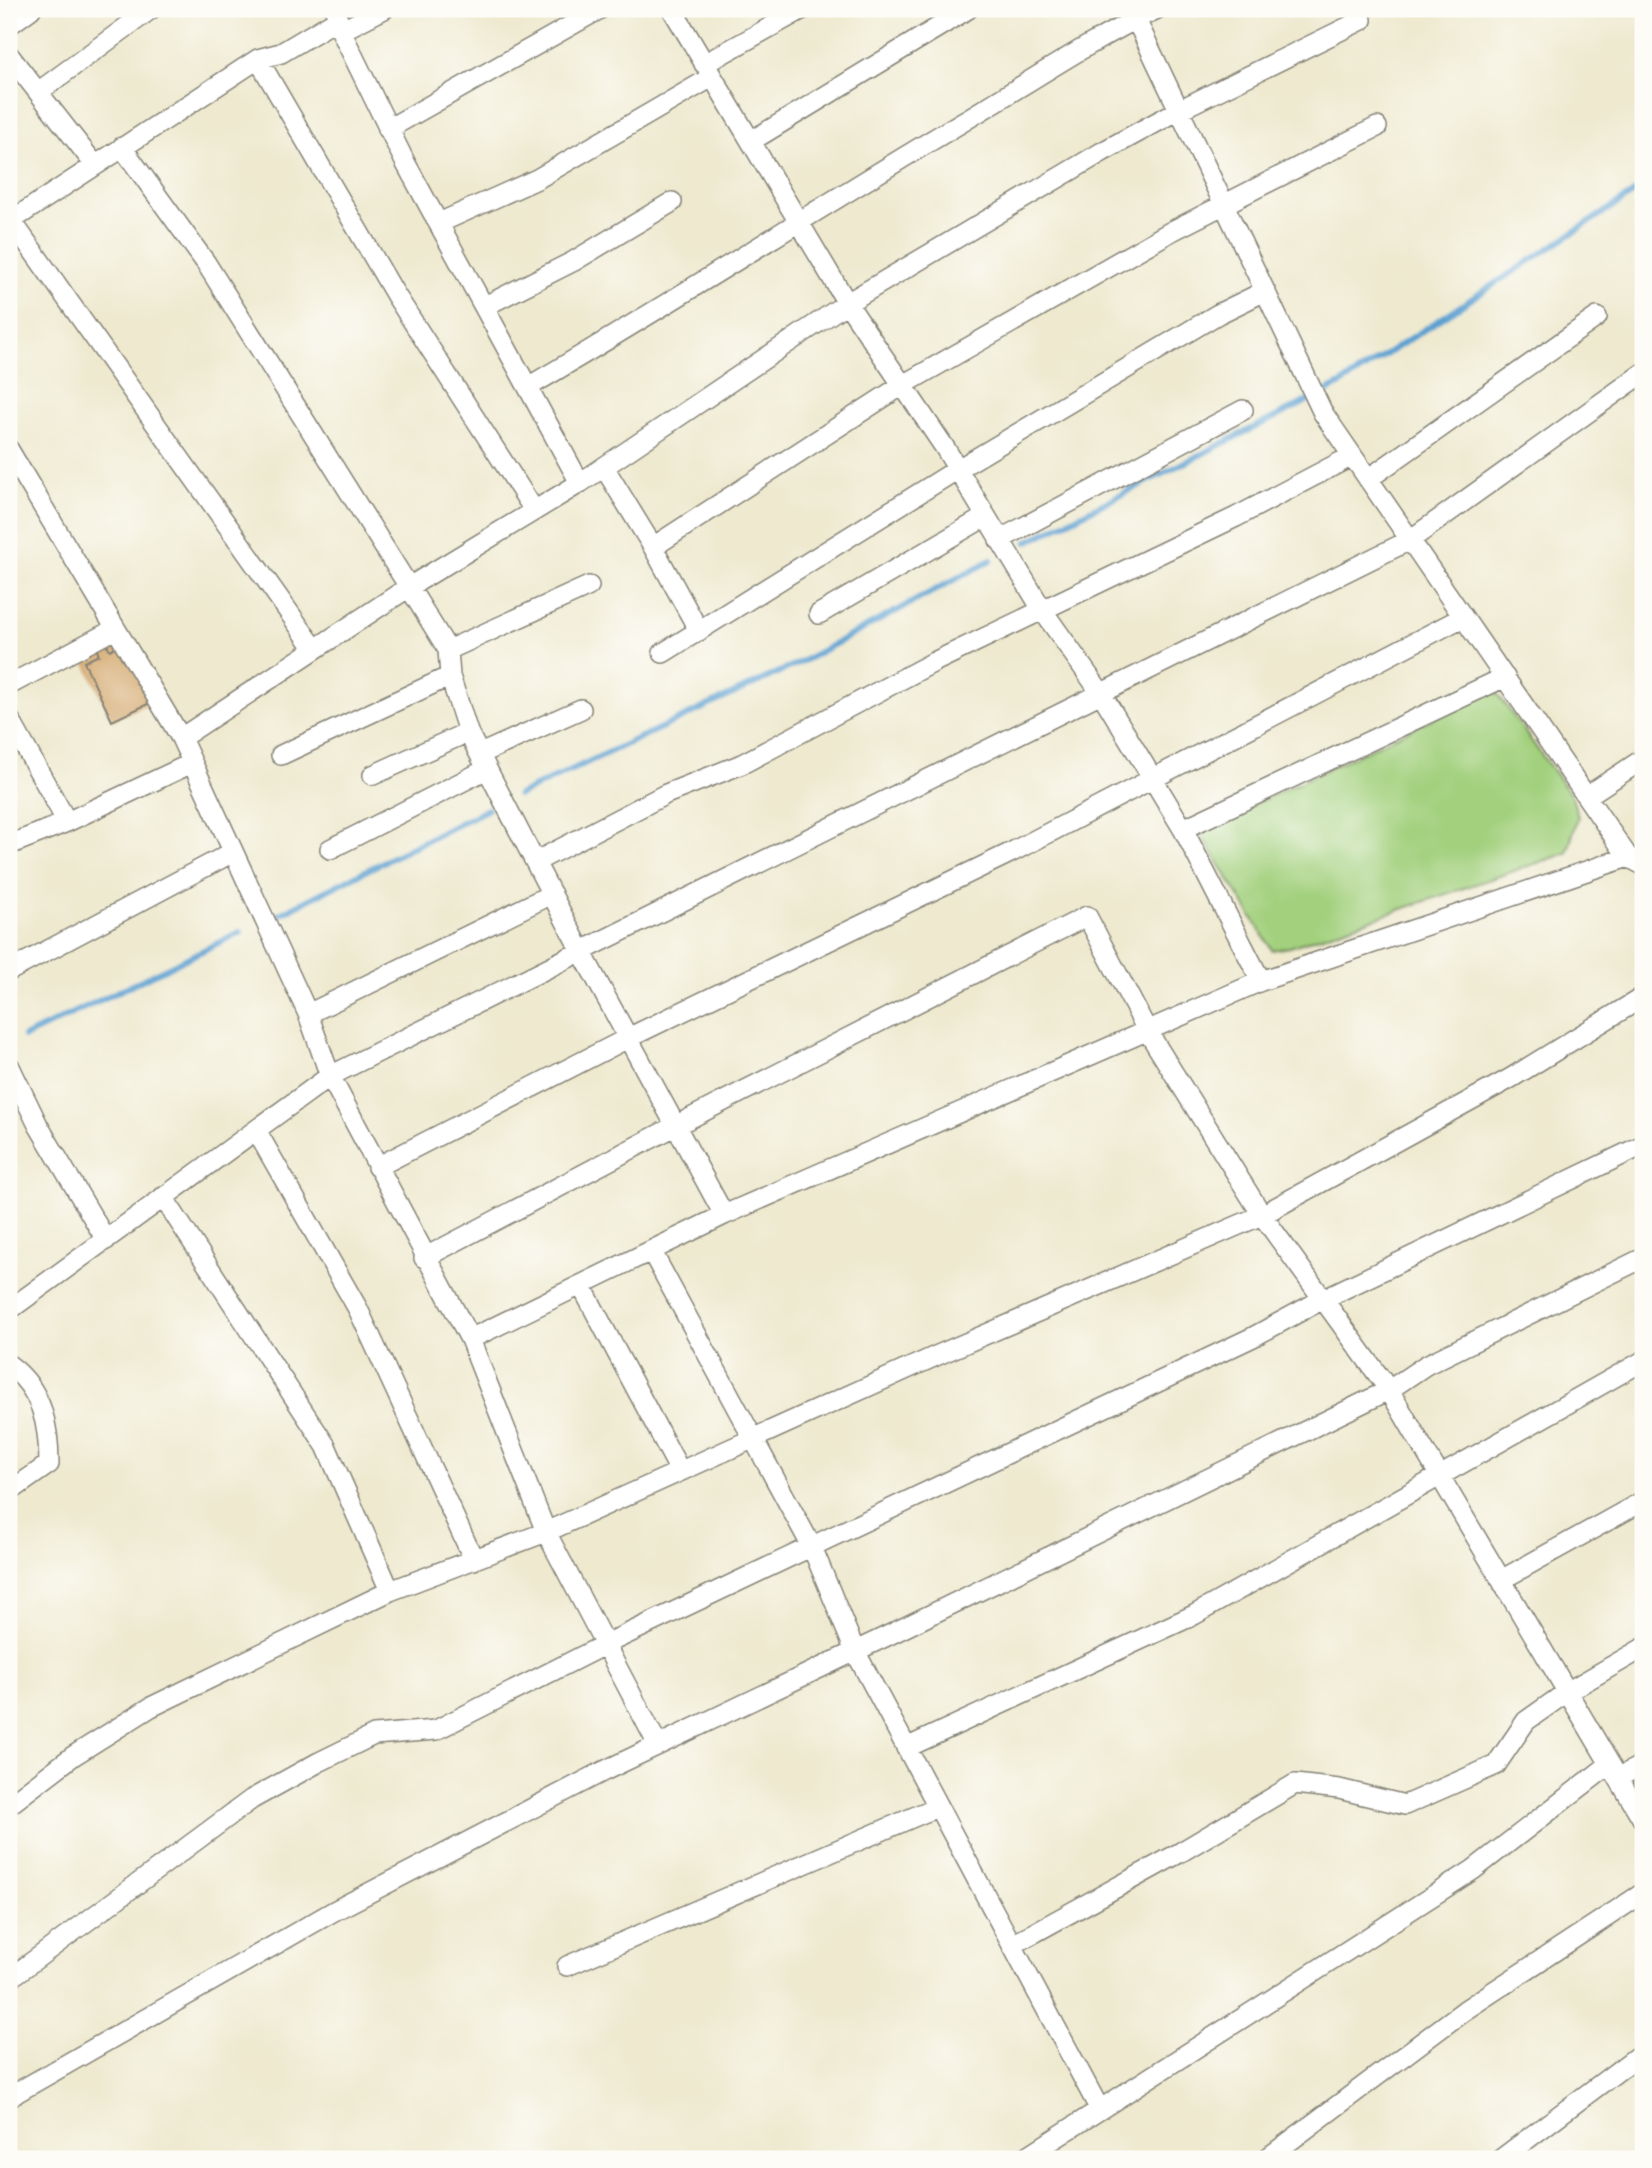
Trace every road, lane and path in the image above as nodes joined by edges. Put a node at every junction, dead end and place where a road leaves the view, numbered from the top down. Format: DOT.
graph roads {
  1 [pos="31,9"];
  2 [pos="151,9"];
  3 [pos="384,9"];
  4 [pos="600,9"];
  5 [pos="672,9"];
  6 [pos="803,9"];
  7 [pos="968,9"];
  8 [pos="1157,9"];
  9 [pos="1134,14"];
  10 [pos="338,20"];
  11 [pos="1362,20"];
  12 [pos="9,25"];
  13 [pos="9,55"];
  14 [pos="258,59"];
  15 [pos="708,71"];
  16 [pos="38,92"];
  17 [pos="1179,110"];
  18 [pos="1377,127"];
  19 [pos="388,128"];
  20 [pos="753,140"];
  21 [pos="122,148"];
  22 [pos="95,165"];
  23 [pos="671,202"];
  24 [pos="1224,204"];
  25 [pos="798,220"];
  26 [pos="10,221"];
  27 [pos="439,223"];
  28 [pos="1265,291"];
  29 [pos="847,303"];
  30 [pos="485,306"];
  31 [pos="1597,317"];
  32 [pos="1643,373"];
  33 [pos="901,386"];
  34 [pos="528,387"];
  35 [pos="1242,410"];
  36 [pos="9,450"];
  37 [pos="1352,456"];
  38 [pos="604,467"];
  39 [pos="958,469"];
  40 [pos="14,471"];
  41 [pos="1368,479"];
  42 [pos="580,483"];
  43 [pos="534,510"];
  44 [pos="985,517"];
  45 [pos="999,540"];
  46 [pos="1410,540"];
  47 [pos="653,547"];
  48 [pos="589,586"];
  49 [pos="409,587"];
  50 [pos="1043,611"];
  51 [pos="819,614"];
  52 [pos="1463,617"];
  53 [pos="116,629"];
  54 [pos="699,631"];
  55 [pos="315,649"];
  56 [pos="448,650"];
  57 [pos="663,653"];
  58 [pos="450,676"];
  59 [pos="1505,677"];
  60 [pos="9,685"];
  61 [pos="1101,693"];
  62 [pos="581,709"];
  63 [pos="9,718"];
  64 [pos="468,732"];
  65 [pos="181,738"];
  66 [pos="281,755"];
  67 [pos="1643,759"];
  68 [pos="483,761"];
  69 [pos="192,763"];
  70 [pos="373,775"];
  71 [pos="1152,778"];
  72 [pos="1587,796"];
  73 [pos="67,822"];
  74 [pos="1183,829"];
  75 [pos="9,845"];
  76 [pos="330,849"];
  77 [pos="233,852"];
  78 [pos="1636,861"];
  79 [pos="535,862"];
  80 [pos="552,894"];
  81 [pos="581,951"];
  82 [pos="9,971"];
  83 [pos="1261,981"];
  84 [pos="1643,997"];
  85 [pos="308,1014"];
  86 [pos="1148,1032"];
  87 [pos="628,1038"];
  88 [pos="9,1065"];
  89 [pos="330,1076"];
  90 [pos="675,1126"];
  91 [pos="256,1130"];
  92 [pos="1643,1145"];
  93 [pos="377,1167"];
  94 [pos="163,1197"];
  95 [pos="724,1214"];
  96 [pos="1262,1215"];
  97 [pos="106,1240"];
  98 [pos="652,1252"];
  99 [pos="424,1258"];
  100 [pos="1643,1258"];
  101 [pos="582,1287"];
  102 [pos="1323,1299"];
  103 [pos="9,1310"];
  104 [pos="470,1339"];
  105 [pos="1643,1361"];
  106 [pos="9,1365"];
  107 [pos="1389,1390"];
  108 [pos="752,1439"];
  109 [pos="680,1471"];
  110 [pos="1439,1474"];
  111 [pos="9,1492"];
  112 [pos="1643,1502"];
  113 [pos="546,1532"];
  114 [pos="812,1547"];
  115 [pos="474,1560"];
  116 [pos="1501,1580"];
  117 [pos="390,1591"];
  118 [pos="604,1644"];
  119 [pos="1643,1648"];
  120 [pos="855,1651"];
  121 [pos="1567,1692"];
  122 [pos="658,1745"];
  123 [pos="906,1748"];
  124 [pos="1643,1764"];
  125 [pos="1614,1771"];
  126 [pos="9,1805"];
  127 [pos="937,1807"];
  128 [pos="1643,1819"];
  129 [pos="1643,1892"];
  130 [pos="1012,1945"];
  131 [pos="567,1966"];
  132 [pos="9,1979"];
  133 [pos="1643,2052"];
  134 [pos="9,2096"];
  135 [pos="1099,2108"];
  136 [pos="1023,2159"];
  137 [pos="1266,2159"];
  138 [pos="1501,2159"];
  1 -- 12 [label="street"];
  2 -- 16 [label="street"];
  3 -- 10 [label="street"];
  4 -- 19 [label="street"];
  5 -- 15 [label="street"];
  6 -- 15 [label="street"];
  7 -- 20 [label="street"];
  8 -- 9 [label="street"];
  9 -- 17 [label="street"];
  9 -- 25 [label="street"];
  10 -- 14 [label="street"];
  10 -- 19 [label="street"];
  11 -- 17 [label="street"];
  13 -- 16 [label="street"];
  14 -- 21 [label="street"];
  14 -- 43 [label="street"];
  15 -- 20 [label="street"];
  15 -- 27 [label="street"];
  16 -- 22 [label="street"];
  17 -- 24 [label="street"];
  17 -- 29 [label="street"];
  18 -- 24 [label="street"];
  19 -- 27 [label="street"];
  20 -- 25 [label="street"];
  21 -- 22 [label="street"];
  21 -- 49 [label="street"];
  22 -- 26 [label="street"];
  23 -- 30 [label="street"];
  24 -- 28 [label="street"];
  24 -- 33 [label="street"];
  25 -- 29 [label="street"];
  25 -- 34 [label="street"];
  26 -- 55 [label="street"];
  27 -- 30 [label="street"];
  28 -- 37 [label="street"];
  28 -- 39 [label="street"];
  29 -- 33 [label="street"];
  29 -- 38 [label="street"];
  30 -- 34 [label="street"];
  31 -- 41 [label="street"];
  32 -- 46 [label="street"];
  33 -- 39 [label="street"];
  33 -- 47 [label="street"];
  34 -- 42 [label="street"];
  35 -- 45 [label="street"];
  36 -- 40 [label="street"];
  37 -- 41 [label="street"];
  37 -- 50 [label="street"];
  38 -- 42 [label="street"];
  38 -- 47 [label="street"];
  39 -- 44 [label="street"];
  39 -- 54 [label="street"];
  40 -- 53 [label="street"];
  41 -- 46 [label="street"];
  42 -- 43 [label="street"];
  43 -- 49 [label="street"];
  44 -- 45 [label="street"];
  44 -- 51 [label="street"];
  45 -- 50 [label="street"];
  46 -- 52 [label="street"];
  46 -- 61 [label="street"];
  47 -- 54 [label="street"];
  48 -- 56 [label="street"];
  49 -- 55 [label="street"];
  49 -- 56 [label="street"];
  50 -- 61 [label="street"];
  50 -- 79 [label="street"];
  52 -- 59 [label="street"];
  52 -- 71 [label="street"];
  53 -- 60 [label="street"];
  53 -- 65 [label="street"];
  54 -- 57 [label="street"];
  55 -- 65 [label="street"];
  56 -- 58 [label="street"];
  58 -- 64 [label="street"];
  58 -- 66 [label="street"];
  59 -- 72 [label="street"];
  59 -- 74 [label="street"];
  61 -- 71 [label="street"];
  61 -- 81 [label="street"];
  62 -- 68 [label="street"];
  63 -- 73 [label="street"];
  64 -- 68 [label="street"];
  64 -- 70 [label="street"];
  65 -- 69 [label="street"];
  67 -- 72 [label="street"];
  68 -- 76 [label="street"];
  68 -- 79 [label="street"];
  69 -- 73 [label="street"];
  69 -- 77 [label="street"];
  71 -- 74 [label="street"];
  71 -- 87 [label="street"];
  72 -- 78 [label="street"];
  73 -- 75 [label="street"];
  74 -- 83 [label="street"];
  77 -- 82 [label="street"];
  77 -- 85 [label="street"];
  78 -- 83 [label="street"];
  79 -- 80 [label="street"];
  80 -- 81 [label="street"];
  80 -- 85 [label="street"];
  81 -- 87 [label="street"];
  81 -- 89 [label="street"];
  83 -- 86 [label="street"];
  84 -- 96 [label="street"];
  85 -- 89 [label="street"];
  86 -- 90 [label="street"];
  86 -- 95 [label="street"];
  86 -- 96 [label="street"];
  87 -- 90 [label="street"];
  87 -- 93 [label="street"];
  88 -- 97 [label="street"];
  89 -- 91 [label="street"];
  89 -- 93 [label="street"];
  90 -- 95 [label="street"];
  90 -- 99 [label="street"];
  91 -- 94 [label="street"];
  91 -- 115 [label="street"];
  92 -- 102 [label="street"];
  93 -- 99 [label="street"];
  94 -- 97 [label="street"];
  94 -- 117 [label="street"];
  95 -- 98 [label="street"];
  96 -- 102 [label="street"];
  96 -- 108 [label="street"];
  97 -- 103 [label="street"];
  98 -- 101 [label="street"];
  98 -- 108 [label="street"];
  99 -- 104 [label="street"];
  100 -- 107 [label="street"];
  101 -- 104 [label="street"];
  101 -- 109 [label="street"];
  102 -- 107 [label="street"];
  102 -- 114 [label="street"];
  104 -- 113 [label="street"];
  105 -- 110 [label="street"];
  106 -- 111 [label="street"];
  107 -- 110 [label="street"];
  107 -- 120 [label="street"];
  108 -- 109 [label="street"];
  108 -- 114 [label="street"];
  109 -- 113 [label="street"];
  110 -- 116 [label="street"];
  110 -- 123 [label="street"];
  112 -- 116 [label="street"];
  113 -- 115 [label="street"];
  113 -- 118 [label="street"];
  114 -- 118 [label="street"];
  114 -- 120 [label="street"];
  115 -- 117 [label="street"];
  116 -- 121 [label="street"];
  117 -- 126 [label="street"];
  118 -- 122 [label="street"];
  118 -- 132 [label="street"];
  119 -- 121 [label="street"];
  120 -- 122 [label="street"];
  120 -- 123 [label="street"];
  121 -- 125 [label="street"];
  121 -- 130 [label="street"];
  122 -- 134 [label="street"];
  123 -- 127 [label="street"];
  124 -- 125 [label="street"];
  125 -- 128 [label="street"];
  125 -- 135 [label="street"];
  127 -- 130 [label="street"];
  127 -- 131 [label="street"];
  129 -- 137 [label="street"];
  130 -- 135 [label="street"];
  133 -- 138 [label="street"];
  135 -- 136 [label="street"];
}
